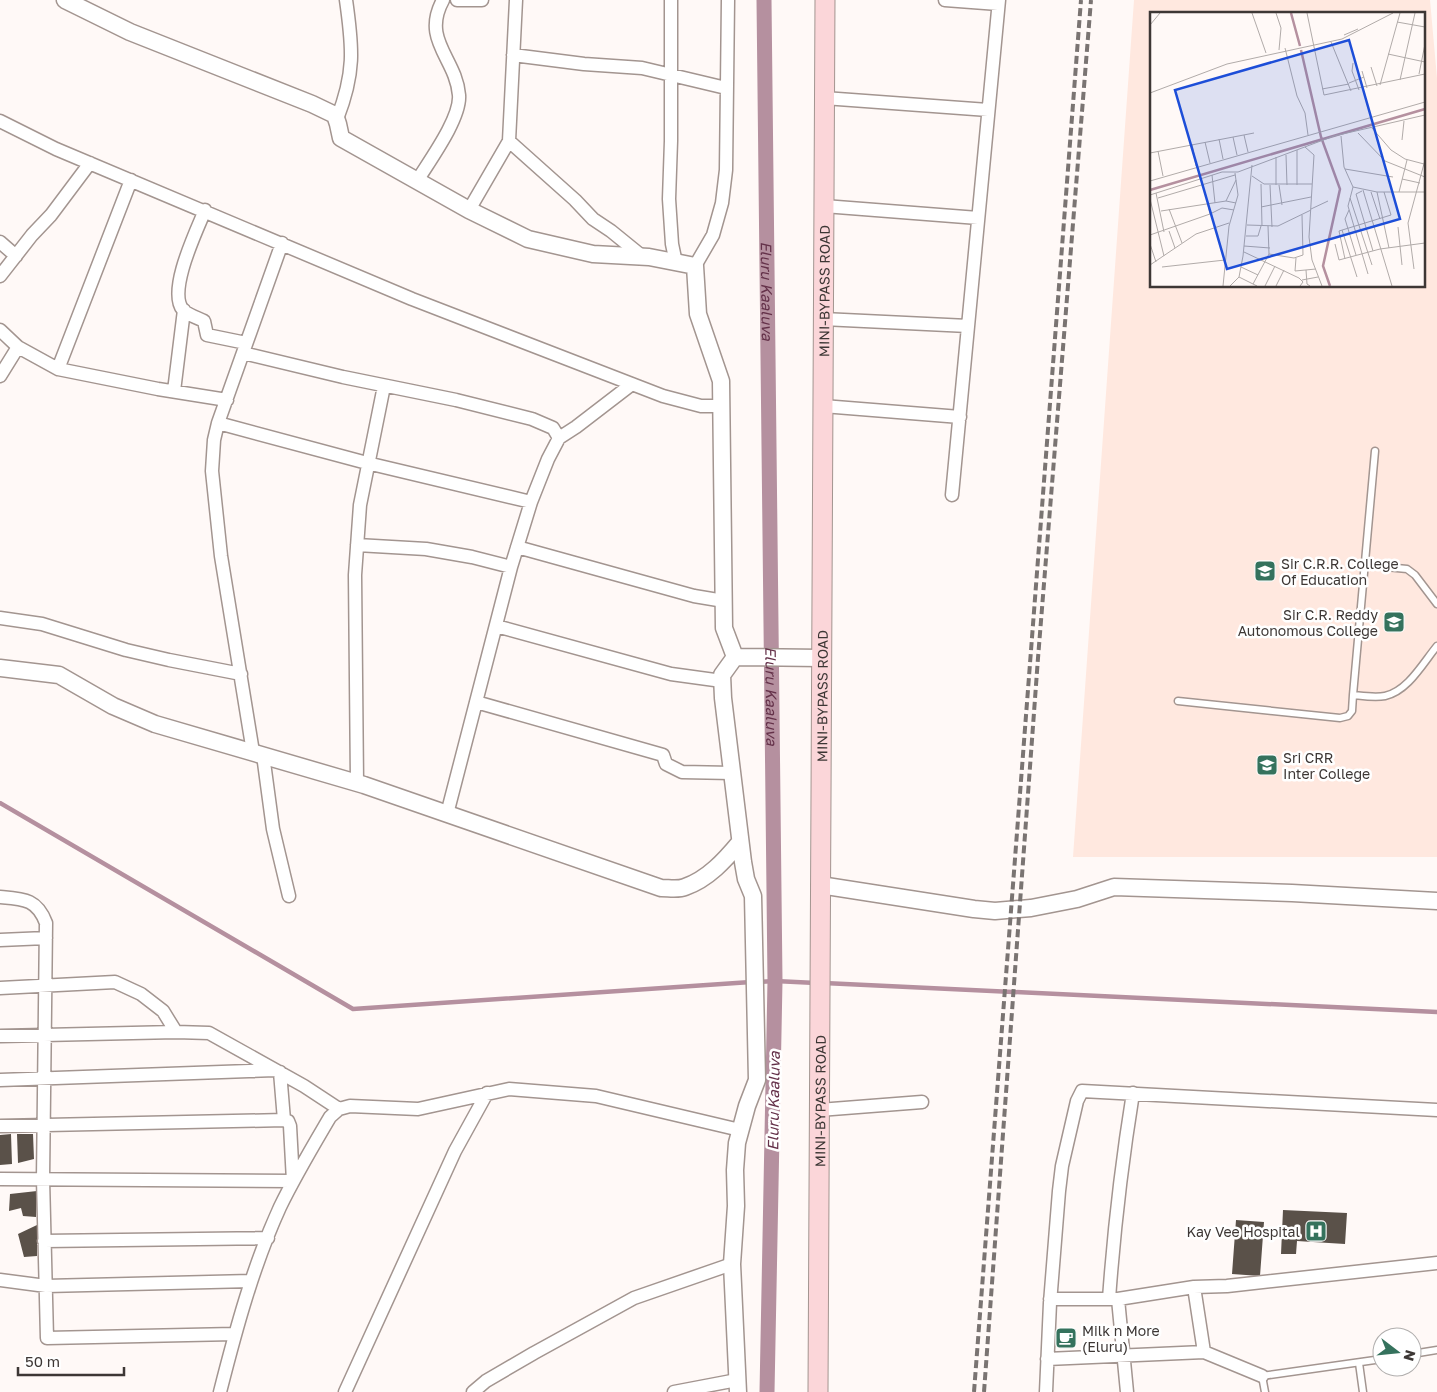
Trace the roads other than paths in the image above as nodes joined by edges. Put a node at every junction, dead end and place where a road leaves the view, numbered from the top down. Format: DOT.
graph roads {
  1 [pos="346,0"];
  2 [pos="443,0"];
  3 [pos="456,0"];
  4 [pos="482,0"];
  5 [pos="516,0"];
  6 [pos="671,0"];
  7 [pos="728,0"];
  8 [pos="825,0"];
  9 [pos="945,0"];
  10 [pos="70,1"];
  11 [pos="999,2"];
  12 [pos="513,55"];
  13 [pos="671,75"];
  14 [pos="726,88"];
  15 [pos="824,98"];
  16 [pos="988,110"];
  17 [pos="337,120"];
  18 [pos="0,121"];
  19 [pos="509,141"];
  20 [pos="90,163"];
  21 [pos="131,180"];
  22 [pos="417,181"];
  23 [pos="824,206"];
  24 [pos="205,210"];
  25 [pos="469,210"];
  26 [pos="978,218"];
  27 [pos="0,242"];
  28 [pos="282,243"];
  29 [pos="16,256"];
  30 [pos="643,257"];
  31 [pos="676,263"];
  32 [pos="695,266"];
  33 [pos="0,276"];
  34 [pos="184,310"];
  35 [pos="823,319"];
  36 [pos="968,326"];
  37 [pos="0,330"];
  38 [pos="18,347"];
  39 [pos="245,348"];
  40 [pos="58,369"];
  41 [pos="0,376"];
  42 [pos="632,384"];
  43 [pos="384,386"];
  44 [pos="174,391"];
  45 [pos="227,400"];
  46 [pos="721,406"];
  47 [pos="823,406"];
  48 [pos="960,417"];
  49 [pos="218,423"];
  50 [pos="559,438"];
  51 [pos="1375,451"];
  52 [pos="367,463"];
  53 [pos="952,495"];
  54 [pos="531,502"];
  55 [pos="357,545"];
  56 [pos="517,547"];
  57 [pos="1365,564"];
  58 [pos="511,567"];
  59 [pos="724,601"];
  60 [pos="1437,604"];
  61 [pos="0,618"];
  62 [pos="496,626"];
  63 [pos="1437,646"];
  64 [pos="735,657"];
  65 [pos="822,658"];
  66 [pos="0,668"];
  67 [pos="240,674"];
  68 [pos="722,681"];
  69 [pos="1354,695"];
  70 [pos="1178,700"];
  71 [pos="476,702"];
  72 [pos="258,753"];
  73 [pos="732,773"];
  74 [pos="357,783"];
  75 [pos="447,814"];
  76 [pos="740,842"];
  77 [pos="820,888"];
  78 [pos="289,896"];
  79 [pos="0,897"];
  80 [pos="1437,901"];
  81 [pos="46,938"];
  82 [pos="0,940"];
  83 [pos="45,987"];
  84 [pos="0,988"];
  85 [pos="176,1032"];
  86 [pos="45,1035"];
  87 [pos="0,1036"];
  88 [pos="278,1071"];
  89 [pos="44,1078"];
  90 [pos="0,1080"];
  91 [pos="487,1093"];
  92 [pos="1133,1093"];
  93 [pos="922,1102"];
  94 [pos="339,1109"];
  95 [pos="819,1110"];
  96 [pos="1437,1110"];
  97 [pos="284,1120"];
  98 [pos="0,1126"];
  99 [pos="43,1126"];
  100 [pos="740,1130"];
  101 [pos="0,1179"];
  102 [pos="43,1180"];
  103 [pos="293,1181"];
  104 [pos="268,1238"];
  105 [pos="44,1240"];
  106 [pos="1437,1263"];
  107 [pos="732,1264"];
  108 [pos="0,1280"];
  109 [pos="251,1281"];
  110 [pos="46,1286"];
  111 [pos="1194,1287"];
  112 [pos="1050,1299"];
  113 [pos="1114,1299"];
  114 [pos="234,1334"];
  115 [pos="1437,1350"];
  116 [pos="1204,1352"];
  117 [pos="1422,1352"];
  118 [pos="1123,1357"];
  119 [pos="1047,1359"];
  120 [pos="1372,1361"];
  121 [pos="1359,1363"];
  122 [pos="1262,1376"];
  123 [pos="737,1386"];
  124 [pos="220,1392"];
  125 [pos="345,1392"];
  126 [pos="473,1392"];
  127 [pos="674,1392"];
  128 [pos="818,1392"];
  129 [pos="1046,1392"];
  130 [pos="1127,1392"];
  131 [pos="1265,1392"];
  132 [pos="1363,1392"];
  1 -- 17 [label="street"];
  2 -- 22 [label="street"];
  3 -- 4 [label="street"];
  5 -- 12 [label="street"];
  6 -- 13 [label="street"];
  7 -- 14 [label="street"];
  8 -- 15 [label="main road, MINI-BYPASS ROAD"];
  9 -- 11 [label="street"];
  10 -- 17 [label="street"];
  11 -- 16 [label="street"];
  12 -- 13 [label="street"];
  12 -- 19 [label="street"];
  13 -- 14 [label="street"];
  13 -- 31 [label="street"];
  14 -- 32 [label="street"];
  15 -- 16 [label="street"];
  15 -- 23 [label="main road, MINI-BYPASS ROAD"];
  16 -- 26 [label="street"];
  17 -- 22 [label="street"];
  18 -- 20 [label="street"];
  19 -- 25 [label="street"];
  19 -- 30 [label="street"];
  20 -- 21 [label="street"];
  20 -- 29 [label="street"];
  21 -- 24 [label="street"];
  21 -- 40 [label="street"];
  22 -- 25 [label="street"];
  23 -- 26 [label="street"];
  23 -- 35 [label="main road, MINI-BYPASS ROAD"];
  24 -- 28 [label="street"];
  24 -- 34 [label="street"];
  25 -- 30 [label="street"];
  26 -- 36 [label="street"];
  27 -- 29 [label="street"];
  28 -- 39 [label="street"];
  28 -- 42 [label="street"];
  29 -- 33 [label="street"];
  30 -- 31 [label="street"];
  31 -- 32 [label="street"];
  32 -- 46 [label="street"];
  34 -- 39 [label="street"];
  34 -- 44 [label="street"];
  35 -- 36 [label="street"];
  35 -- 47 [label="main road, MINI-BYPASS ROAD"];
  36 -- 48 [label="street"];
  37 -- 38 [label="street"];
  38 -- 40 [label="street"];
  38 -- 41 [label="street"];
  39 -- 43 [label="street"];
  39 -- 45 [label="street"];
  40 -- 44 [label="street"];
  42 -- 46 [label="street"];
  42 -- 50 [label="street"];
  43 -- 50 [label="street"];
  43 -- 52 [label="street"];
  44 -- 45 [label="street"];
  45 -- 49 [label="street"];
  46 -- 59 [label="street"];
  47 -- 48 [label="street"];
  47 -- 65 [label="main road, MINI-BYPASS ROAD"];
  48 -- 53 [label="street"];
  49 -- 52 [label="street"];
  49 -- 67 [label="street"];
  50 -- 54 [label="street"];
  51 -- 57 [label="lane"];
  52 -- 54 [label="street"];
  52 -- 55 [label="street"];
  54 -- 56 [label="street"];
  55 -- 58 [label="street"];
  55 -- 74 [label="street"];
  56 -- 58 [label="street"];
  56 -- 59 [label="street"];
  57 -- 60 [label="lane"];
  57 -- 69 [label="lane"];
  58 -- 62 [label="street"];
  59 -- 64 [label="street"];
  61 -- 67 [label="street"];
  62 -- 68 [label="street"];
  62 -- 71 [label="street"];
  63 -- 69 [label="lane"];
  64 -- 65 [label="street"];
  64 -- 68 [label="street"];
  65 -- 77 [label="main road, MINI-BYPASS ROAD"];
  66 -- 72 [label="street"];
  67 -- 72 [label="street"];
  68 -- 73 [label="street"];
  69 -- 70 [label="lane"];
  71 -- 73 [label="street"];
  71 -- 75 [label="street"];
  72 -- 74 [label="street"];
  72 -- 78 [label="street"];
  73 -- 76 [label="street"];
  74 -- 75 [label="street"];
  75 -- 76 [label="street"];
  76 -- 100 [label="street"];
  77 -- 80 [label="street"];
  77 -- 95 [label="main road, MINI-BYPASS ROAD"];
  79 -- 81 [label="street"];
  81 -- 82 [label="street"];
  81 -- 83 [label="street"];
  83 -- 84 [label="street"];
  83 -- 85 [label="street"];
  83 -- 86 [label="street"];
  85 -- 86 [label="street"];
  85 -- 88 [label="street"];
  86 -- 87 [label="street"];
  86 -- 89 [label="street"];
  88 -- 89 [label="street"];
  88 -- 94 [label="street"];
  88 -- 97 [label="street"];
  89 -- 90 [label="street"];
  89 -- 99 [label="street"];
  91 -- 94 [label="street"];
  91 -- 100 [label="street"];
  91 -- 125 [label="street"];
  92 -- 96 [label="street"];
  92 -- 112 [label="street"];
  92 -- 113 [label="street"];
  93 -- 95 [label="street"];
  94 -- 103 [label="street"];
  95 -- 128 [label="main road, MINI-BYPASS ROAD"];
  97 -- 99 [label="street"];
  97 -- 103 [label="street"];
  98 -- 99 [label="street"];
  99 -- 102 [label="street"];
  100 -- 107 [label="street"];
  101 -- 102 [label="street"];
  102 -- 103 [label="street"];
  102 -- 105 [label="street"];
  103 -- 104 [label="street"];
  104 -- 105 [label="street"];
  104 -- 109 [label="street"];
  105 -- 110 [label="street"];
  106 -- 111 [label="street"];
  107 -- 123 [label="street"];
  107 -- 126 [label="street"];
  108 -- 110 [label="street"];
  109 -- 110 [label="street"];
  109 -- 114 [label="street"];
  110 -- 114 [label="street"];
  111 -- 113 [label="street"];
  111 -- 116 [label="street"];
  112 -- 113 [label="street"];
  112 -- 119 [label="street"];
  113 -- 118 [label="street"];
  114 -- 124 [label="street"];
  115 -- 117 [label="lane"];
  116 -- 118 [label="street"];
  116 -- 122 [label="street"];
  118 -- 119 [label="street"];
  118 -- 130 [label="street"];
  119 -- 129 [label="street"];
  120 -- 121 [label="lane"];
  121 -- 122 [label="lane"];
  121 -- 132 [label="lane"];
  122 -- 131 [label="lane"];
  123 -- 127 [label="street"];
}
